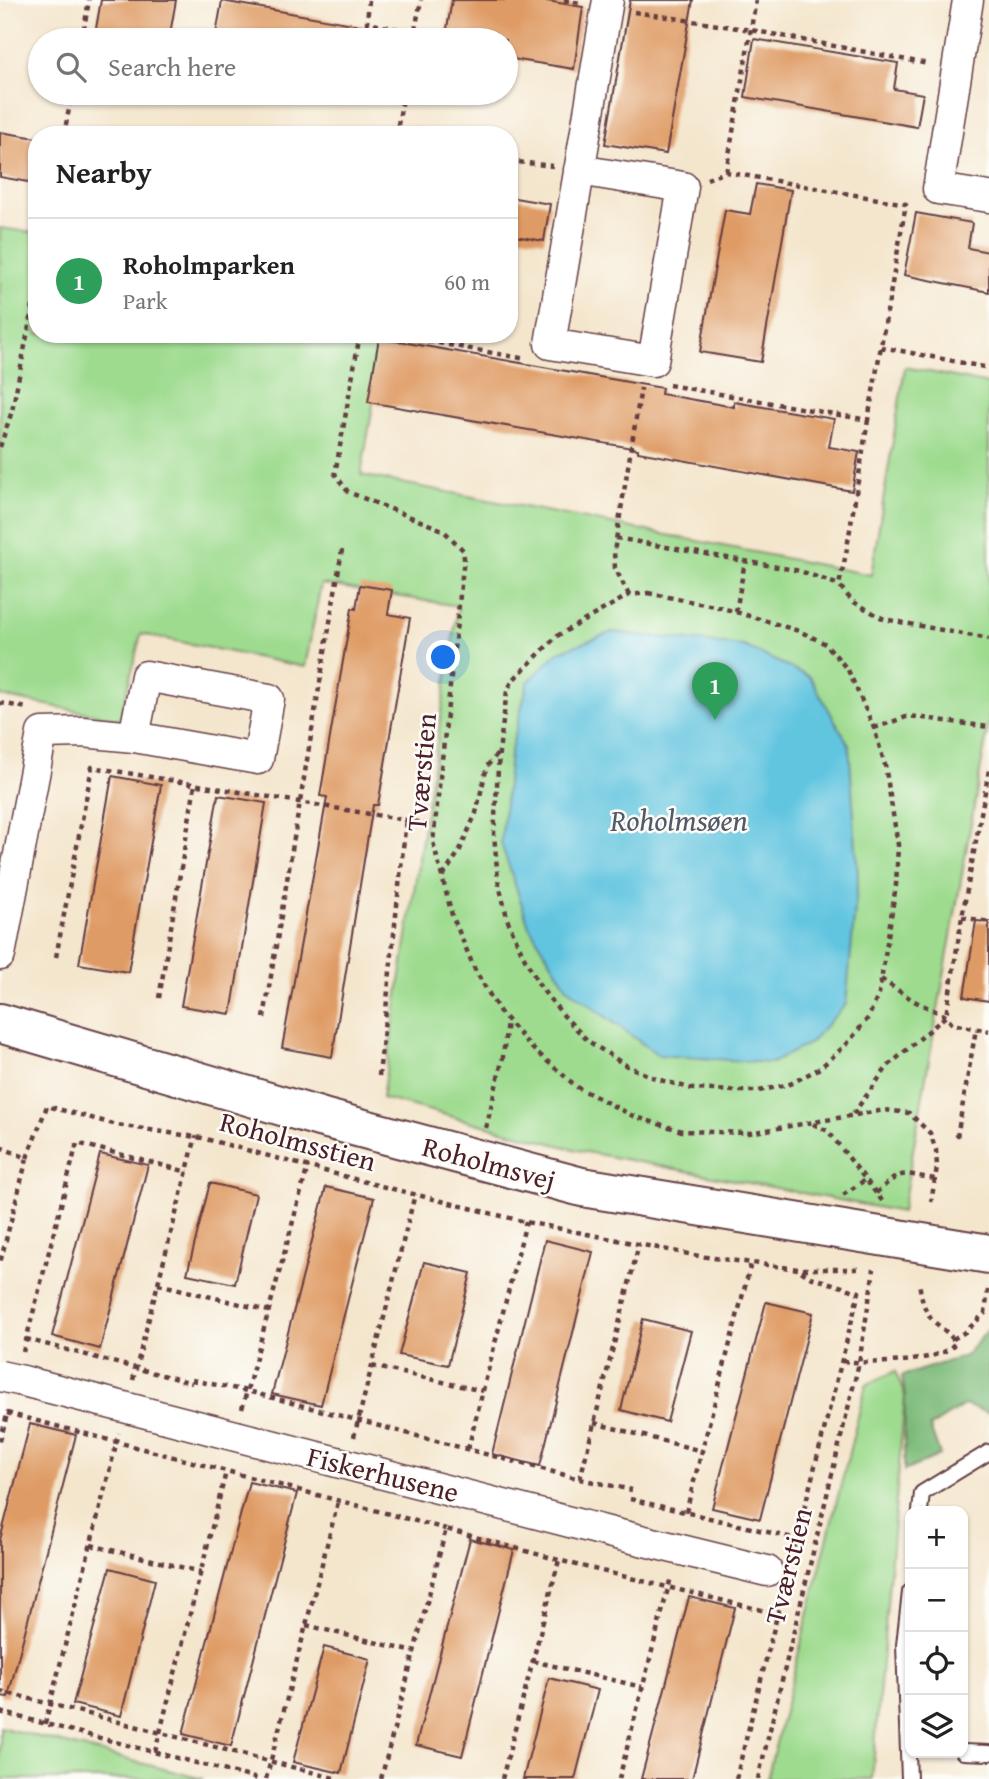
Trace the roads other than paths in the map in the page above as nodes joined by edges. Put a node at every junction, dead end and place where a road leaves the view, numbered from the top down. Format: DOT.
graph roads {
  1 [pos="607,4"];
  2 [pos="975,4"];
  3 [pos="579,170"];
  4 [pos="989,197"];
  5 [pos="134,737"];
  6 [pos="0,955"];
  7 [pos="0,1023"];
  8 [pos="988,1272"];
  9 [pos="14,1378"];
  10 [pos="989,1452"];
  11 [pos="921,1506"];
  12 [pos="781,1575"];
  13 [pos="905,1632"];
  14 [pos="907,1695"];
  15 [pos="968,1752"];
  16 [pos="989,1753"];
  17 [pos="910,1758"];
  18 [pos="909,1779"];
  1 -- 3 [label="street"];
  2 -- 4 [label="street"];
  3 -- 3 [label="street"];
  5 -- 6 [label="street"];
  7 -- 8 [label="street, Roholmsvej"];
  9 -- 12 [label="street, Fiskerhusene"];
  10 -- 11 [label="lane"];
  13 -- 14 [label="lane"];
  15 -- 16 [label="lane"];
  17 -- 18 [label="lane"];
}
